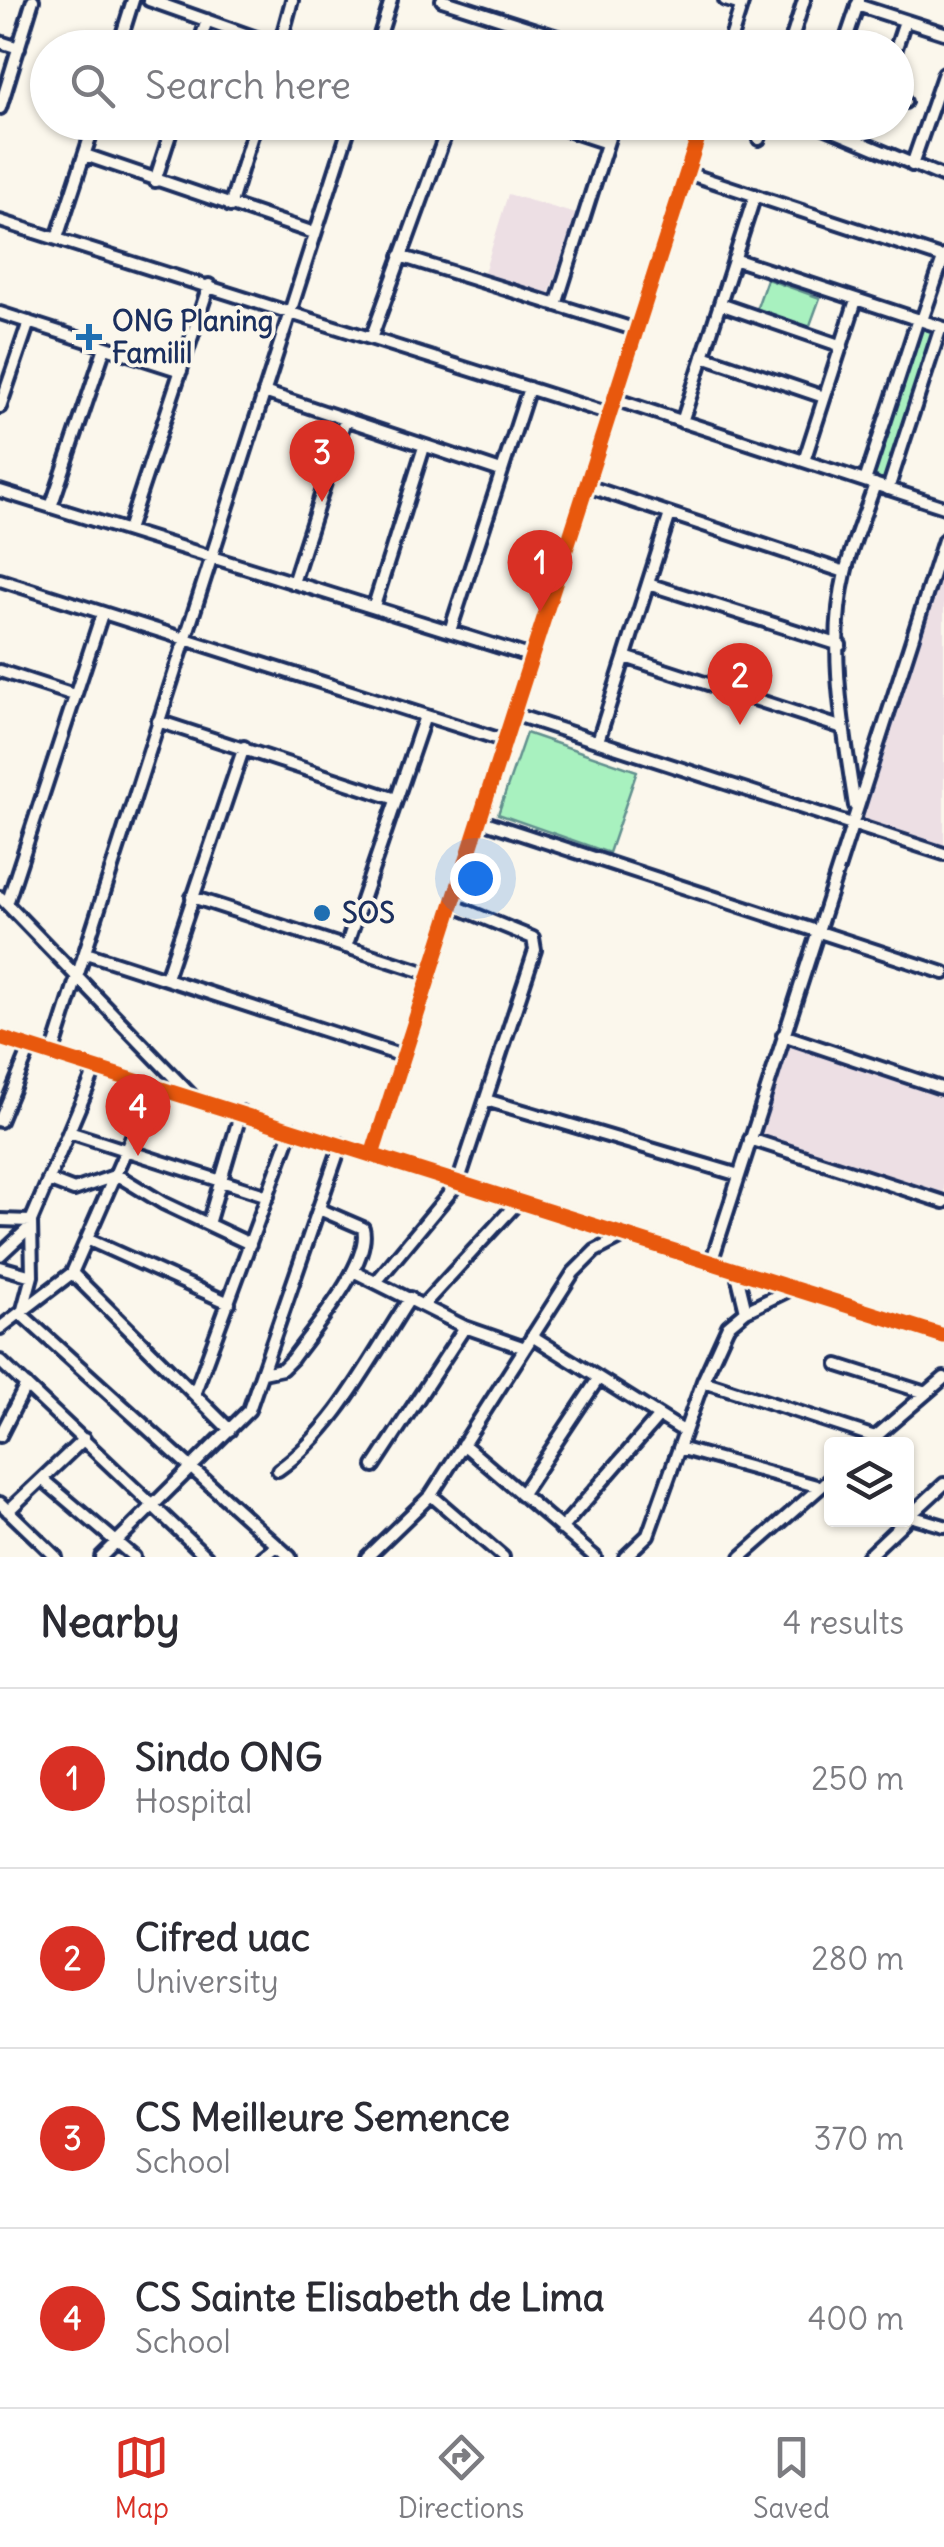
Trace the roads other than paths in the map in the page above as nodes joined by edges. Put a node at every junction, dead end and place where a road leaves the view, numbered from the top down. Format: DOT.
graph roads {
  1 [pos="33,0"];
  2 [pos="132,0"];
  3 [pos="149,0"];
  4 [pos="292,0"];
  5 [pos="391,0"];
  6 [pos="442,0"];
  7 [pos="725,0"];
  8 [pos="804,0"];
  9 [pos="742,3"];
  10 [pos="858,3"];
  11 [pos="477,5"];
  12 [pos="207,20"];
  13 [pos="905,21"];
  14 [pos="123,30"];
  15 [pos="204,30"];
  16 [pos="234,30"];
  17 [pos="284,30"];
  18 [pos="382,30"];
  19 [pos="544,30"];
  20 [pos="734,30"];
  21 [pos="795,30"];
  22 [pos="848,30"];
  23 [pos="902,30"];
  24 [pos="944,34"];
  25 [pos="0,42"];
  26 [pos="19,48"];
  27 [pos="944,73"];
  28 [pos="0,108"];
  29 [pos="90,140"];
  30 [pos="168,140"];
  31 [pos="250,140"];
  32 [pos="345,140"];
  33 [pos="443,140"];
  34 [pos="599,140"];
  35 [pos="609,140"];
  36 [pos="698,140"];
  37 [pos="854,140"];
  38 [pos="608,143"];
  39 [pos="85,155"];
  40 [pos="912,165"];
  41 [pos="687,173"];
  42 [pos="944,177"];
  43 [pos="155,180"];
  44 [pos="755,195"];
  45 [pos="230,206"];
  46 [pos="0,221"];
  47 [pos="314,234"];
  48 [pos="57,238"];
  49 [pos="400,256"];
  50 [pos="944,257"];
  51 [pos="734,260"];
  52 [pos="208,285"];
  53 [pos="856,300"];
  54 [pos="556,305"];
  55 [pos="719,306"];
  56 [pos="290,310"];
  57 [pos="0,314"];
  58 [pos="920,320"];
  59 [pos="29,322"];
  60 [pos="942,328"];
  61 [pos="637,330"];
  62 [pos="372,336"];
  63 [pos="105,347"];
  64 [pos="839,348"];
  65 [pos="703,356"];
  66 [pos="180,371"];
  67 [pos="529,388"];
  68 [pos="264,392"];
  69 [pos="824,397"];
  70 [pos="614,400"];
  71 [pos="0,407"];
  72 [pos="610,414"];
  73 [pos="345,420"];
  74 [pos="682,422"];
  75 [pos="424,447"];
  76 [pos="804,461"];
  77 [pos="501,471"];
  78 [pos="870,483"];
  79 [pos="586,486"];
  80 [pos="888,489"];
  81 [pos="0,491"];
  82 [pos="51,507"];
  83 [pos="944,507"];
  84 [pos="670,514"];
  85 [pos="128,530"];
  86 [pos="944,540"];
  87 [pos="210,559"];
  88 [pos="845,572"];
  89 [pos="0,580"];
  90 [pos="293,582"];
  91 [pos="648,584"];
  92 [pos="374,606"];
  93 [pos="102,614"];
  94 [pos="450,631"];
  95 [pos="184,641"];
  96 [pos="840,645"];
  97 [pos="532,657"];
  98 [pos="625,657"];
  99 [pos="0,672"];
  100 [pos="74,695"];
  101 [pos="514,714"];
  102 [pos="425,716"];
  103 [pos="158,721"];
  104 [pos="843,728"];
  105 [pos="505,740"];
  106 [pos="598,741"];
  107 [pos="244,747"];
  108 [pos="396,799"];
  109 [pos="854,818"];
  110 [pos="479,820"];
  111 [pos="944,854"];
  112 [pos="192,897"];
  113 [pos="4,900"];
  114 [pos="452,906"];
  115 [pos="818,932"];
  116 [pos="346,947"];
  117 [pos="86,953"];
  118 [pos="944,973"];
  119 [pos="430,974"];
  120 [pos="79,978"];
  121 [pos="166,978"];
  122 [pos="783,1036"];
  123 [pos="0,1038"];
  124 [pos="30,1048"];
  125 [pos="52,1054"];
  126 [pos="404,1056"];
  127 [pos="95,1070"];
  128 [pos="154,1086"];
  129 [pos="944,1089"];
  130 [pos="194,1098"];
  131 [pos="486,1100"];
  132 [pos="241,1112"];
  133 [pos="0,1121"];
  134 [pos="292,1129"];
  135 [pos="69,1132"];
  136 [pos="750,1139"];
  137 [pos="341,1144"];
  138 [pos="128,1149"];
  139 [pos="372,1155"];
  140 [pos="116,1175"];
  141 [pos="738,1175"];
  142 [pos="48,1180"];
  143 [pos="220,1182"];
  144 [pos="458,1183"];
  145 [pos="268,1196"];
  146 [pos="518,1202"];
  147 [pos="944,1202"];
  148 [pos="319,1210"];
  149 [pos="0,1220"];
  150 [pos="31,1224"];
  151 [pos="208,1224"];
  152 [pos="624,1236"];
  153 [pos="88,1240"];
  154 [pos="250,1244"];
  155 [pos="0,1256"];
  156 [pos="711,1262"];
  157 [pos="0,1267"];
  158 [pos="736,1270"];
  159 [pos="353,1271"];
  160 [pos="72,1273"];
  161 [pos="32,1276"];
  162 [pos="376,1282"];
  163 [pos="794,1288"];
  164 [pos="410,1298"];
  165 [pos="229,1303"];
  166 [pos="424,1304"];
  167 [pos="746,1311"];
  168 [pos="21,1314"];
  169 [pos="0,1328"];
  170 [pos="465,1328"];
  171 [pos="532,1336"];
  172 [pos="944,1336"];
  173 [pos="525,1348"];
  174 [pos="0,1361"];
  175 [pos="838,1365"];
  176 [pos="263,1372"];
  177 [pos="944,1378"];
  178 [pos="598,1379"];
  179 [pos="703,1381"];
  180 [pos="26,1386"];
  181 [pos="195,1392"];
  182 [pos="926,1393"];
  183 [pos="660,1416"];
  184 [pos="230,1430"];
  185 [pos="685,1432"];
  186 [pos="0,1436"];
  187 [pos="861,1437"];
  188 [pos="876,1437"];
  189 [pos="84,1439"];
  190 [pos="464,1444"];
  191 [pos="680,1448"];
  192 [pos="374,1466"];
  193 [pos="192,1467"];
  194 [pos="278,1470"];
  195 [pos="42,1479"];
  196 [pos="824,1484"];
  197 [pos="944,1484"];
  198 [pos="820,1487"];
  199 [pos="431,1495"];
  200 [pos="521,1495"];
  201 [pos="152,1506"];
  202 [pos="4,1507"];
  203 [pos="914,1512"];
  204 [pos="914,1519"];
  205 [pos="944,1526"];
  206 [pos="899,1527"];
  207 [pos="561,1529"];
  208 [pos="117,1542"];
  209 [pos="277,1546"];
  210 [pos="52,1553"];
  211 [pos="38,1557"];
  212 [pos="101,1557"];
  213 [pos="134,1557"];
  214 [pos="206,1557"];
  215 [pos="262,1557"];
  216 [pos="290,1557"];
  217 [pos="368,1557"];
  218 [pos="503,1557"];
  219 [pos="595,1557"];
  220 [pos="626,1557"];
  221 [pos="742,1557"];
  222 [pos="867,1557"];
  1 -- 26 [label="street"];
  2 -- 14 [label="street"];
  3 -- 12 [label="street"];
  4 -- 17 [label="street"];
  5 -- 18 [label="street"];
  6 -- 11 [label="street"];
  7 -- 9 [label="street"];
  8 -- 21 [label="street"];
  9 -- 20 [label="street"];
  10 -- 13 [label="street"];
  10 -- 22 [label="street"];
  11 -- 19 [label="street"];
  12 -- 15 [label="street"];
  12 -- 16 [label="street"];
  13 -- 23 [label="street"];
  13 -- 24 [label="street"];
  25 -- 26 [label="street"];
  26 -- 28 [label="street"];
  27 -- 40 [label="street"];
  29 -- 39 [label="street"];
  30 -- 43 [label="street"];
  31 -- 45 [label="street"];
  32 -- 47 [label="street"];
  33 -- 49 [label="street"];
  34 -- 38 [label="street"];
  35 -- 38 [label="street"];
  36 -- 41 [label="street"];
  37 -- 40 [label="street"];
  38 -- 54 [label="street"];
  39 -- 43 [label="street"];
  39 -- 48 [label="street"];
  40 -- 42 [label="street"];
  41 -- 44 [label="street"];
  41 -- 61 [label="street"];
  43 -- 45 [label="street"];
  44 -- 50 [label="street"];
  44 -- 51 [label="street"];
  45 -- 47 [label="street"];
  46 -- 48 [label="street"];
  47 -- 56 [label="street"];
  48 -- 52 [label="street"];
  49 -- 54 [label="street"];
  49 -- 62 [label="street"];
  50 -- 58 [label="street"];
  51 -- 53 [label="street"];
  51 -- 55 [label="street"];
  52 -- 56 [label="street"];
  52 -- 66 [label="street"];
  53 -- 58 [label="street"];
  53 -- 64 [label="street"];
  54 -- 61 [label="street"];
  55 -- 64 [label="street"];
  55 -- 65 [label="street"];
  56 -- 62 [label="street"];
  56 -- 68 [label="street"];
  57 -- 59 [label="street"];
  58 -- 60 [label="street"];
  58 -- 78 [label="street"];
  59 -- 63 [label="street"];
  59 -- 71 [label="street"];
  60 -- 80 [label="street"];
  61 -- 70 [label="street"];
  62 -- 67 [label="street"];
  63 -- 66 [label="street"];
  63 -- 82 [label="street"];
  64 -- 69 [label="street"];
  65 -- 69 [label="street"];
  65 -- 74 [label="street"];
  66 -- 85 [label="street"];
  67 -- 72 [label="street"];
  67 -- 77 [label="street"];
  68 -- 73 [label="street"];
  68 -- 87 [label="street"];
  69 -- 76 [label="street"];
  70 -- 72 [label="street"];
  70 -- 74 [label="street"];
  72 -- 79 [label="street"];
  73 -- 75 [label="street"];
  73 -- 90 [label="street"];
  74 -- 76 [label="street"];
  75 -- 77 [label="street"];
  75 -- 92 [label="street"];
  76 -- 78 [label="street"];
  77 -- 94 [label="street"];
  78 -- 80 [label="street"];
  78 -- 88 [label="street"];
  79 -- 84 [label="street"];
  79 -- 97 [label="street"];
  80 -- 83 [label="street"];
  81 -- 82 [label="street"];
  82 -- 85 [label="street"];
  84 -- 88 [label="street"];
  84 -- 91 [label="street"];
  85 -- 87 [label="street"];
  86 -- 109 [label="street"];
  87 -- 90 [label="street"];
  87 -- 95 [label="street"];
  88 -- 96 [label="street"];
  89 -- 93 [label="street"];
  90 -- 92 [label="street"];
  91 -- 96 [label="street"];
  91 -- 98 [label="street"];
  92 -- 94 [label="street"];
  93 -- 95 [label="street"];
  93 -- 100 [label="street"];
  94 -- 97 [label="street"];
  95 -- 102 [label="street"];
  95 -- 103 [label="street"];
  96 -- 104 [label="street"];
  97 -- 101 [label="street"];
  98 -- 104 [label="street"];
  98 -- 106 [label="street"];
  99 -- 100 [label="street"];
  100 -- 113 [label="street"];
  101 -- 105 [label="street"];
  101 -- 106 [label="street"];
  102 -- 105 [label="street"];
  102 -- 108 [label="street"];
  103 -- 107 [label="street"];
  103 -- 117 [label="street"];
  104 -- 109 [label="street"];
  105 -- 110 [label="street"];
  106 -- 109 [label="street"];
  107 -- 108 [label="street"];
  107 -- 112 [label="street"];
  108 -- 116 [label="street"];
  109 -- 111 [label="street"];
  109 -- 115 [label="street"];
  110 -- 114 [label="street"];
  110 -- 115 [label="street"];
  112 -- 116 [label="street"];
  112 -- 121 [label="street"];
  113 -- 120 [label="street"];
  114 -- 119 [label="street"];
  114 -- 131 [label="street"];
  115 -- 118 [label="street"];
  115 -- 122 [label="street"];
  116 -- 119 [label="street"];
  117 -- 120 [label="street"];
  117 -- 121 [label="street"];
  119 -- 126 [label="street"];
  120 -- 125 [label="street"];
  120 -- 130 [label="street"];
  121 -- 126 [label="street"];
  122 -- 129 [label="street"];
  122 -- 136 [label="street"];
  123 -- 124 [label="street"];
  124 -- 125 [label="street"];
  124 -- 133 [label="street"];
  125 -- 127 [label="street"];
  126 -- 139 [label="street"];
  127 -- 128 [label="street"];
  127 -- 135 [label="street"];
  128 -- 130 [label="street"];
  128 -- 138 [label="street"];
  130 -- 132 [label="street"];
  131 -- 141 [label="street"];
  131 -- 144 [label="street"];
  132 -- 134 [label="street"];
  132 -- 143 [label="street"];
  134 -- 137 [label="street"];
  134 -- 145 [label="street"];
  135 -- 138 [label="street"];
  135 -- 142 [label="street"];
  136 -- 141 [label="street"];
  136 -- 147 [label="street"];
  137 -- 139 [label="street"];
  137 -- 148 [label="street"];
  138 -- 140 [label="street"];
  138 -- 143 [label="street"];
  139 -- 144 [label="street"];
  140 -- 142 [label="street"];
  140 -- 151 [label="street"];
  140 -- 153 [label="street"];
  141 -- 156 [label="street"];
  142 -- 150 [label="street"];
  143 -- 145 [label="street"];
  143 -- 151 [label="street"];
  144 -- 146 [label="street"];
  144 -- 162 [label="street"];
  145 -- 154 [label="street"];
  146 -- 152 [label="street"];
  146 -- 166 [label="street"];
  148 -- 159 [label="street"];
  148 -- 176 [label="street"];
  149 -- 150 [label="street"];
  150 -- 155 [label="street"];
  150 -- 161 [label="street"];
  151 -- 154 [label="street"];
  152 -- 156 [label="street"];
  152 -- 171 [label="street"];
  153 -- 160 [label="street"];
  153 -- 165 [label="street"];
  154 -- 165 [label="street"];
  156 -- 158 [label="street"];
  157 -- 161 [label="street"];
  158 -- 163 [label="street"];
  158 -- 167 [label="street"];
  159 -- 162 [label="street"];
  159 -- 176 [label="street"];
  160 -- 168 [label="street"];
  160 -- 181 [label="street"];
  161 -- 168 [label="street"];
  162 -- 164 [label="street"];
  163 -- 167 [label="street"];
  163 -- 172 [label="street"];
  164 -- 166 [label="street"];
  164 -- 194 [label="street"];
  165 -- 181 [label="street"];
  166 -- 170 [label="street"];
  167 -- 179 [label="street"];
  168 -- 169 [label="street"];
  168 -- 193 [label="street"];
  170 -- 173 [label="street"];
  170 -- 192 [label="street"];
  171 -- 173 [label="street"];
  171 -- 178 [label="street"];
  173 -- 190 [label="street"];
  174 -- 180 [label="street"];
  175 -- 182 [label="street"];
  176 -- 184 [label="street"];
  177 -- 182 [label="street"];
  178 -- 183 [label="street"];
  178 -- 200 [label="street"];
  179 -- 185 [label="street"];
  179 -- 187 [label="street"];
  180 -- 186 [label="street"];
  180 -- 189 [label="street"];
  181 -- 184 [label="street"];
  182 -- 188 [label="street"];
  183 -- 185 [label="street"];
  183 -- 207 [label="street"];
  184 -- 193 [label="street"];
  185 -- 191 [label="street"];
  189 -- 195 [label="street"];
  189 -- 201 [label="street"];
  190 -- 199 [label="street"];
  190 -- 200 [label="street"];
  191 -- 198 [label="street"];
  191 -- 220 [label="street"];
  193 -- 201 [label="street"];
  193 -- 209 [label="street"];
  195 -- 202 [label="street"];
  195 -- 208 [label="street"];
  196 -- 198 [label="street"];
  197 -- 203 [label="street"];
  198 -- 221 [label="street"];
  199 -- 217 [label="street"];
  199 -- 218 [label="street"];
  200 -- 207 [label="street"];
  201 -- 208 [label="street"];
  201 -- 214 [label="street"];
  202 -- 210 [label="street"];
  204 -- 205 [label="street"];
  206 -- 222 [label="street"];
  207 -- 219 [label="street"];
  208 -- 212 [label="street"];
  208 -- 213 [label="street"];
  209 -- 215 [label="street"];
  209 -- 216 [label="street"];
  210 -- 211 [label="street"];
}
